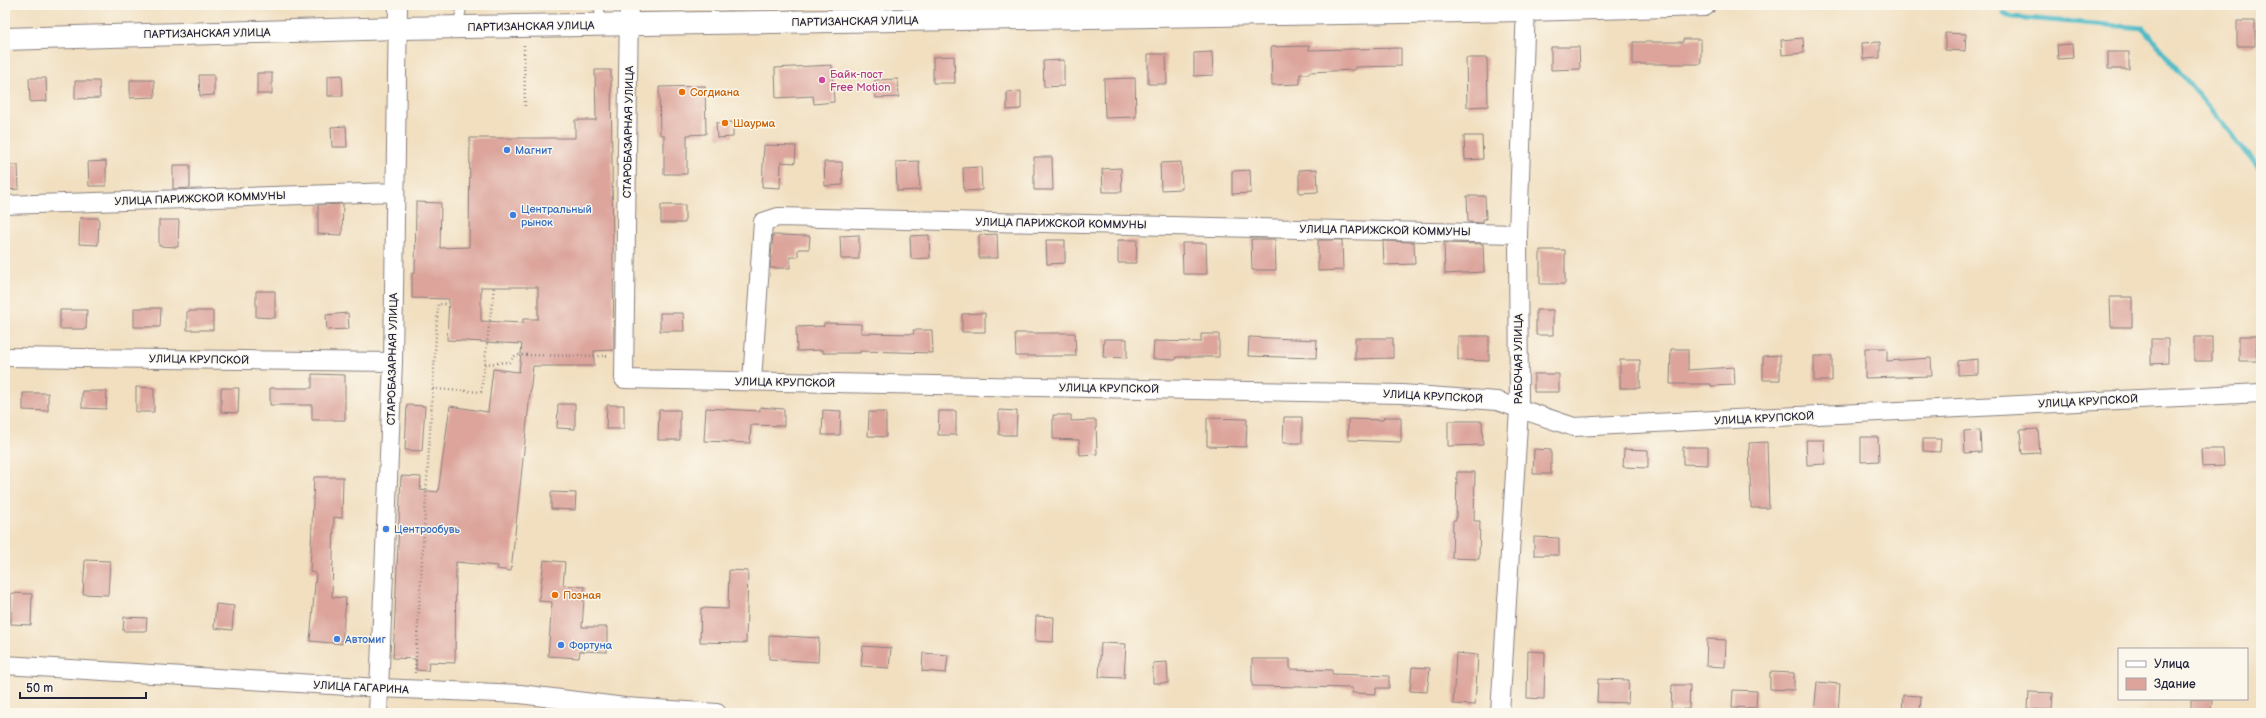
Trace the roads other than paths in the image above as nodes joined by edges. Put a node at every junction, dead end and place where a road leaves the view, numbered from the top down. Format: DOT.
graph roads {
  1 [pos="398,5"];
  2 [pos="462,5"];
  3 [pos="1704,5"];
  4 [pos="1526,8"];
  5 [pos="600,15"];
  6 [pos="629,15"];
  7 [pos="458,27"];
  8 [pos="398,28"];
  9 [pos="5,39"];
  10 [pos="395,192"];
  11 [pos="5,205"];
  12 [pos="1518,234"];
  13 [pos="5,357"];
  14 [pos="393,362"];
  15 [pos="624,379"];
  16 [pos="752,381"];
  17 [pos="2261,393"];
  18 [pos="1519,409"];
  19 [pos="5,665"];
  20 [pos="380,688"];
  21 [pos="378,713"];
  22 [pos="717,713"];
  23 [pos="1500,713"];
  1 -- 8 [label="street, СТАРОБАЗАРНАЯ УЛИЦА"];
  2 -- 7 [label="lane"];
  3 -- 4 [label="main road, ПАРТИЗАНСКАЯ УЛИЦА"];
  4 -- 6 [label="main road, ПАРТИЗАНСКАЯ УЛИЦА"];
  4 -- 12 [label="street, РАБОЧАЯ УЛИЦА"];
  5 -- 6 [label="main road, ПАРТИЗАНСКАЯ УЛИЦА"];
  5 -- 7 [label="main road, ПАРТИЗАНСКАЯ УЛИЦА"];
  6 -- 15 [label="street, СТАРОБАЗАРНАЯ УЛИЦА"];
  7 -- 8 [label="main road, ПАРТИЗАНСКАЯ УЛИЦА"];
  8 -- 9 [label="main road, ПАРТИЗАНСКАЯ УЛИЦА"];
  8 -- 10 [label="street, СТАРОБАЗАРНАЯ УЛИЦА"];
  10 -- 11 [label="street, УЛИЦА ПАРИЖСКОЙ КОММУНЫ"];
  10 -- 14 [label="street, СТАРОБАЗАРНАЯ УЛИЦА"];
  12 -- 16 [label="street, УЛИЦА ПАРИЖСКОЙ КОММУНЫ"];
  12 -- 18 [label="street, РАБОЧАЯ УЛИЦА"];
  13 -- 14 [label="street, УЛИЦА КРУПСКОЙ"];
  14 -- 20 [label="street, СТАРОБАЗАРНАЯ УЛИЦА"];
  15 -- 16 [label="street, УЛИЦА КРУПСКОЙ"];
  16 -- 18 [label="street, УЛИЦА КРУПСКОЙ"];
  17 -- 18 [label="street, УЛИЦА КРУПСКОЙ"];
  18 -- 23 [label="street, РАБОЧАЯ УЛИЦА"];
  19 -- 20 [label="street, УЛИЦА ГАГАРИНА"];
  20 -- 21 [label="street, СТАРОБАЗАРНАЯ УЛИЦА"];
  20 -- 22 [label="street, УЛИЦА ГАГАРИНА"];
}
